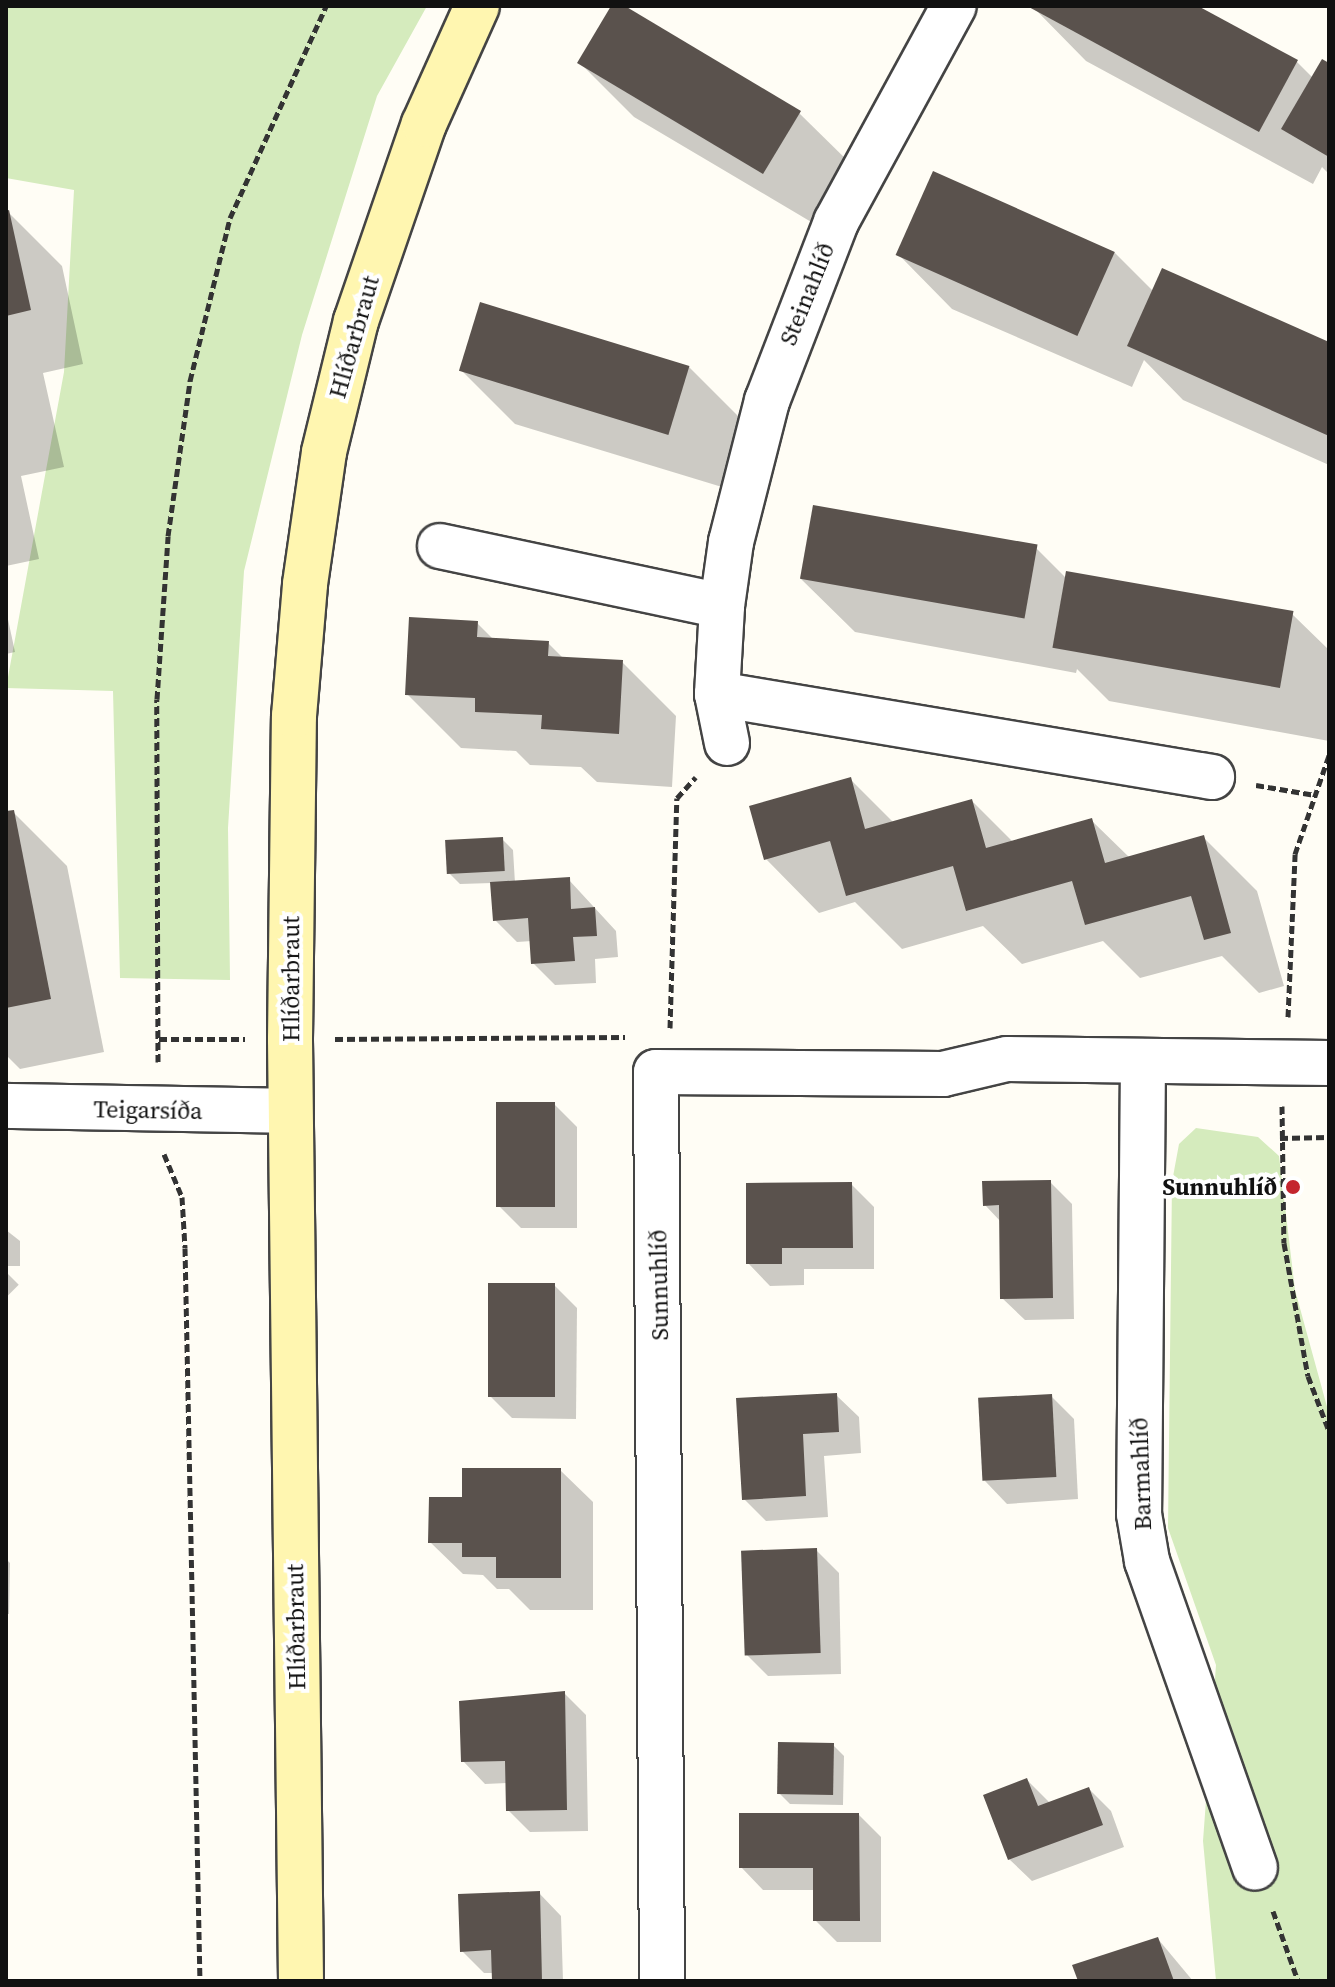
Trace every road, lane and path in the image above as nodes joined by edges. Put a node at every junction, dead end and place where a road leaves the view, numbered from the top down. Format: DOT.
graph roads {
  1 [pos="326,6"];
  2 [pos="477,6"];
  3 [pos="954,6"];
  4 [pos="440,546"];
  5 [pos="722,606"];
  6 [pos="717,694"];
  7 [pos="727,743"];
  8 [pos="1212,777"];
  9 [pos="1315,795"];
  10 [pos="670,1037"];
  11 [pos="1143,1061"];
  12 [pos="1329,1063"];
  13 [pos="158,1075"];
  14 [pos="6,1106"];
  15 [pos="290,1111"];
  16 [pos="1329,1137"];
  17 [pos="1280,1138"];
  18 [pos="160,1147"];
  19 [pos="1255,1868"];
  20 [pos="200,1981"];
  21 [pos="301,1981"];
  22 [pos="662,1981"];
  23 [pos="1298,1981"];
  1 -- 13 [label="path"];
  2 -- 15 [label="main road, Hlíðarbraut"];
  3 -- 5 [label="street, Steinahlíð"];
  4 -- 5 [label="street"];
  5 -- 6 [label="street, Steinahlíð"];
  6 -- 7 [label="street, Steinahlíð"];
  6 -- 8 [label="street"];
  7 -- 10 [label="path"];
  8 -- 9 [label="path"];
  11 -- 12 [label="street, Sunnuhlíð"];
  11 -- 19 [label="street, Barmahlíð"];
  11 -- 22 [label="street, Sunnuhlíð"];
  14 -- 15 [label="street, Teigarsíða"];
  15 -- 21 [label="main road, Hlíðarbraut"];
  16 -- 17 [label="path"];
  18 -- 20 [label="path"];
  19 -- 23 [label="path"];
}
